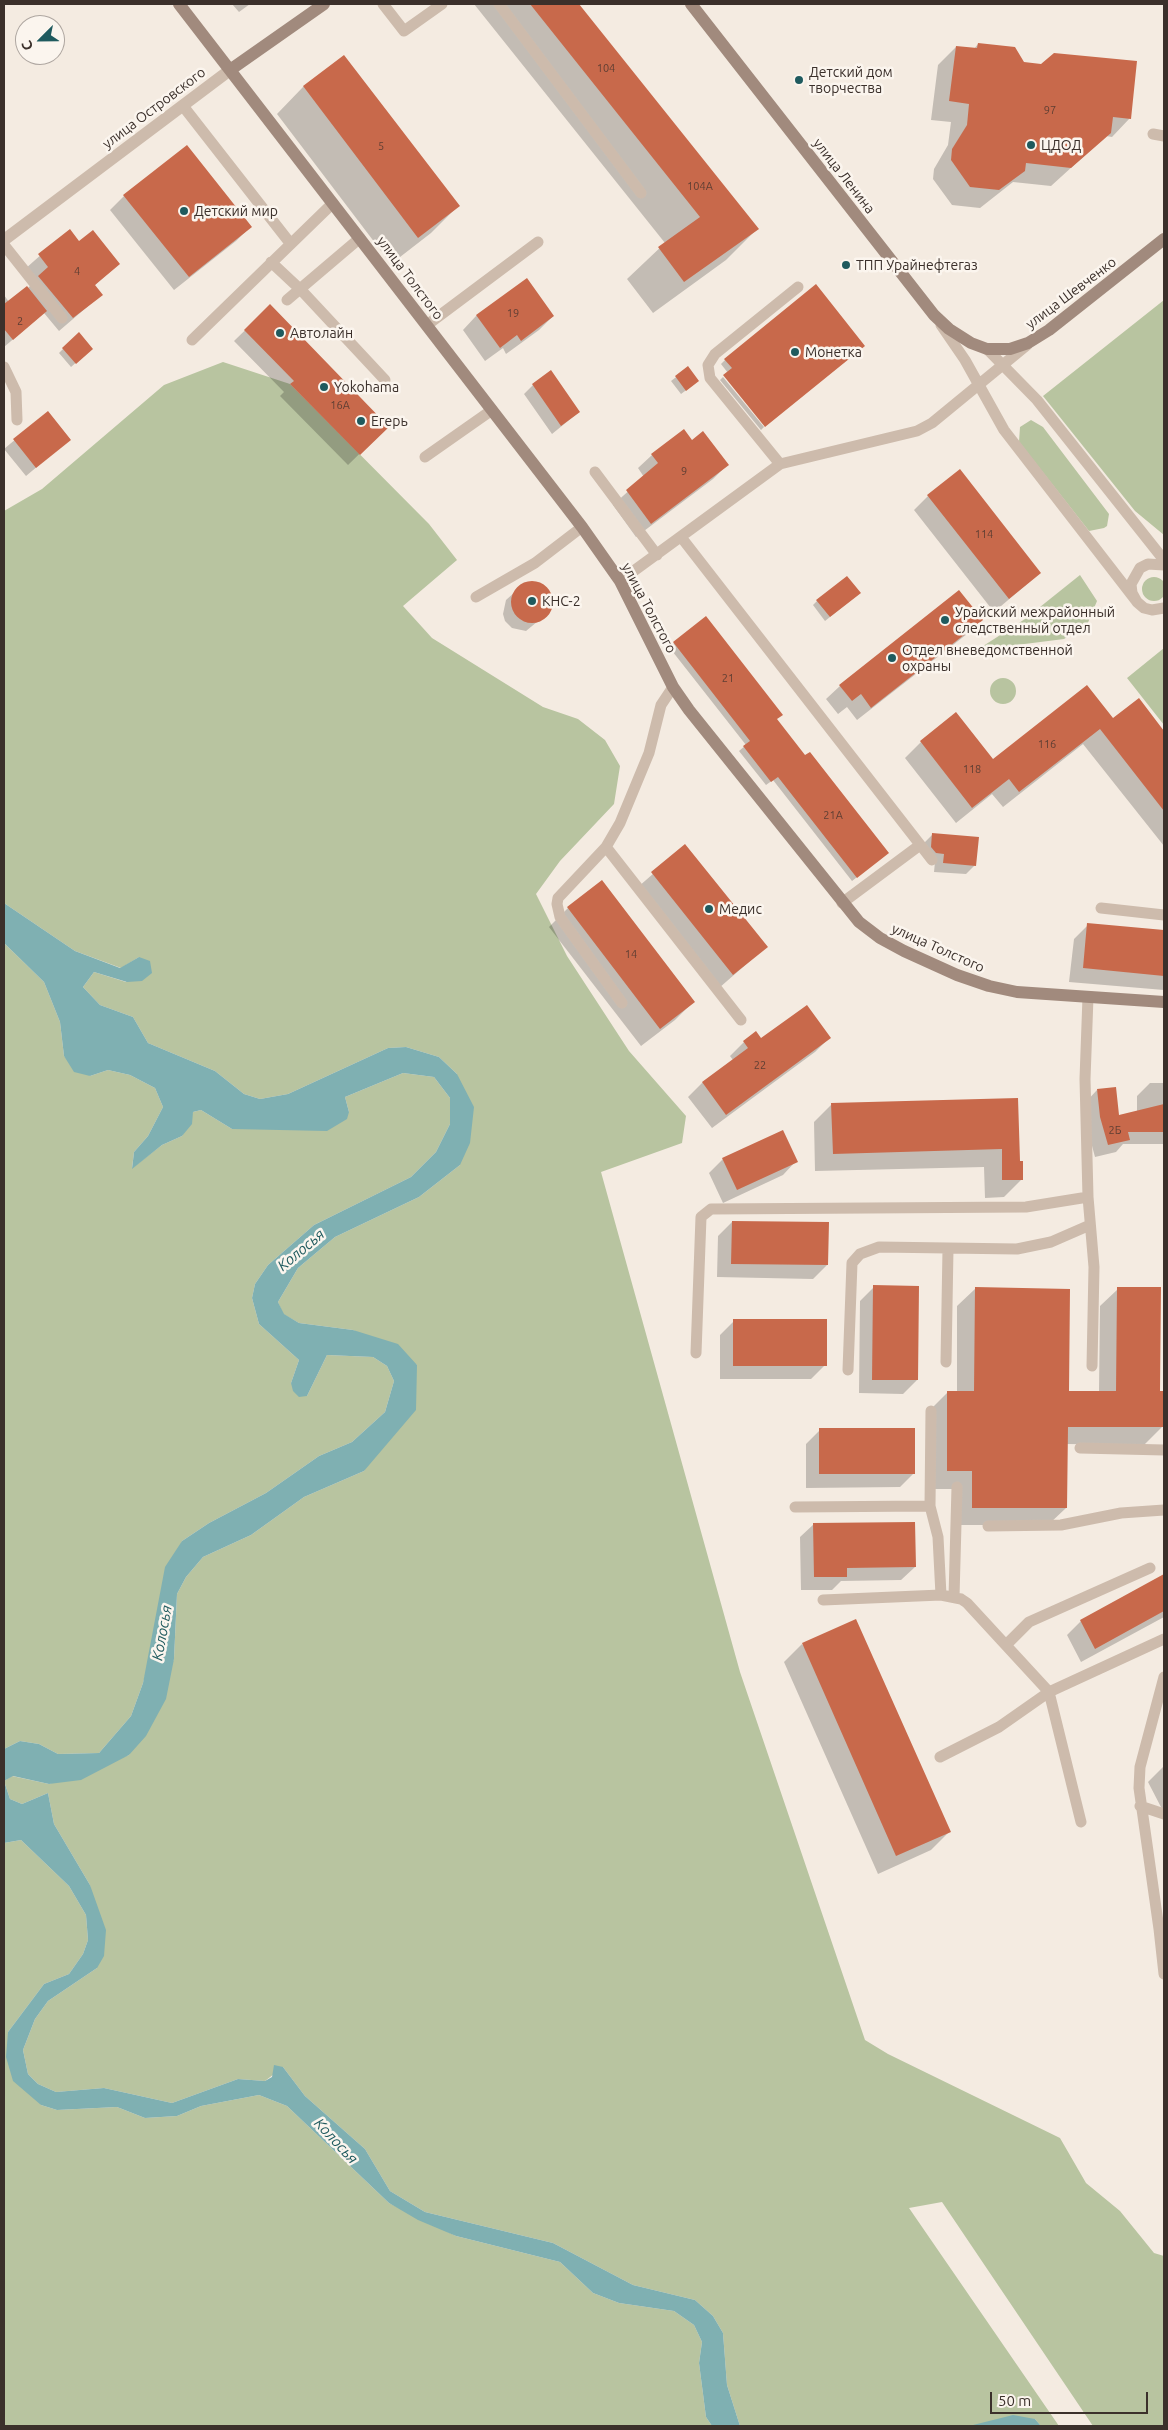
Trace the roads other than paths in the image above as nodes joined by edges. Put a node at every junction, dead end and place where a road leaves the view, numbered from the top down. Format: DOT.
graph roads {
  1 [pos="179,4"];
  2 [pos="324,4"];
  3 [pos="382,4"];
  4 [pos="442,4"];
  5 [pos="499,4"];
  6 [pos="691,4"];
  7 [pos="230,70"];
  8 [pos="183,106"];
  9 [pos="641,193"];
  10 [pos="333,203"];
  11 [pos="360,238"];
  12 [pos="4,240"];
  13 [pos="1164,240"];
  14 [pos="538,242"];
  15 [pos="290,243"];
  16 [pos="4,245"];
  17 [pos="271,262"];
  18 [pos="798,287"];
  19 [pos="300,289"];
  20 [pos="287,300"];
  21 [pos="934,315"];
  22 [pos="62,318"];
  23 [pos="427,325"];
  24 [pos="192,340"];
  25 [pos="1028,344"];
  26 [pos="988,349"];
  27 [pos="1002,364"];
  28 [pos="4,367"];
  29 [pos="386,380"];
  30 [pos="978,385"];
  31 [pos="492,410"];
  32 [pos="17,420"];
  33 [pos="425,457"];
  34 [pos="780,464"];
  35 [pos="595,472"];
  36 [pos="582,527"];
  37 [pos="681,537"];
  38 [pos="657,555"];
  39 [pos="1164,560"];
  40 [pos="1164,565"];
  41 [pos="620,581"];
  42 [pos="476,597"];
  43 [pos="1136,602"];
  44 [pos="1164,608"];
  45 [pos="673,687"];
  46 [pos="920,845"];
  47 [pos="606,847"];
  48 [pos="932,860"];
  49 [pos="842,903"];
  50 [pos="1101,908"];
  51 [pos="1164,915"];
  52 [pos="1088,997"];
  53 [pos="1164,1002"];
  54 [pos="622,1003"];
  55 [pos="741,1020"];
  56 [pos="1088,1197"];
  57 [pos="1090,1225"];
  58 [pos="948,1249"];
  59 [pos="696,1353"];
  60 [pos="946,1362"];
  61 [pos="1092,1366"];
  62 [pos="848,1370"];
  63 [pos="931,1411"];
  64 [pos="1080,1448"];
  65 [pos="1164,1450"];
  66 [pos="957,1487"];
  67 [pos="930,1506"];
  68 [pos="795,1507"];
  69 [pos="1164,1510"];
  70 [pos="988,1526"];
  71 [pos="1150,1568"];
  72 [pos="941,1595"];
  73 [pos="954,1597"];
  74 [pos="823,1600"];
  75 [pos="1164,1639"];
  76 [pos="1006,1645"];
  77 [pos="1164,1677"];
  78 [pos="1049,1692"];
  79 [pos="940,1756"];
  80 [pos="1140,1806"];
  81 [pos="1164,1814"];
  82 [pos="1081,1822"];
  83 [pos="1161,1931"];
  84 [pos="1164,1974"];
  1 -- 7 [label="street, улица Толстого"];
  2 -- 7 [label="street, улица Островского"];
  3 -- 4 [label="lane"];
  5 -- 9 [label="lane"];
  6 -- 21 [label="street, улица Ленина"];
  7 -- 8 [label="street, улица Островского"];
  7 -- 10 [label="street, улица Толстого"];
  8 -- 12 [label="street, улица Островского"];
  8 -- 15 [label="lane"];
  10 -- 11 [label="street, улица Толстого"];
  10 -- 15 [label="lane"];
  11 -- 19 [label="lane"];
  11 -- 23 [label="street, улица Толстого"];
  13 -- 25 [label="street, улица Шевченко"];
  14 -- 23 [label="lane"];
  15 -- 17 [label="lane"];
  16 -- 22 [label="lane"];
  17 -- 19 [label="lane"];
  17 -- 24 [label="lane"];
  18 -- 34 [label="lane"];
  19 -- 20 [label="lane"];
  19 -- 29 [label="lane"];
  21 -- 26 [label="street, улица Ленина"];
  21 -- 30 [label="lane"];
  23 -- 31 [label="street, улица Толстого"];
  25 -- 26 [label="street, улица Шевченко"];
  25 -- 27 [label="lane"];
  26 -- 27 [label="lane"];
  27 -- 30 [label="lane"];
  27 -- 39 [label="lane"];
  28 -- 32 [label="lane"];
  30 -- 34 [label="lane"];
  30 -- 43 [label="lane"];
  31 -- 33 [label="lane"];
  31 -- 36 [label="street, улица Толстого"];
  34 -- 37 [label="lane"];
  35 -- 38 [label="lane"];
  36 -- 41 [label="street, улица Толстого"];
  36 -- 42 [label="lane"];
  37 -- 38 [label="lane"];
  37 -- 46 [label="lane"];
  38 -- 41 [label="lane"];
  40 -- 43 [label="lane"];
  41 -- 45 [label="street, улица Толстого"];
  43 -- 44 [label="lane"];
  45 -- 47 [label="lane"];
  45 -- 49 [label="street, улица Толстого"];
  46 -- 48 [label="lane"];
  46 -- 49 [label="lane"];
  47 -- 54 [label="lane"];
  47 -- 55 [label="lane"];
  49 -- 52 [label="street, улица Толстого"];
  50 -- 51 [label="lane"];
  52 -- 53 [label="street, улица Толстого"];
  52 -- 56 [label="lane"];
  56 -- 57 [label="lane"];
  56 -- 59 [label="lane"];
  57 -- 58 [label="lane"];
  57 -- 61 [label="lane"];
  58 -- 60 [label="lane"];
  58 -- 62 [label="lane"];
  63 -- 67 [label="lane"];
  64 -- 65 [label="lane"];
  66 -- 73 [label="lane"];
  67 -- 68 [label="lane"];
  67 -- 72 [label="lane"];
  69 -- 70 [label="lane"];
  71 -- 76 [label="lane"];
  72 -- 73 [label="lane"];
  72 -- 74 [label="lane"];
  73 -- 76 [label="lane"];
  75 -- 78 [label="lane"];
  76 -- 78 [label="lane"];
  77 -- 80 [label="lane"];
  78 -- 79 [label="lane"];
  78 -- 82 [label="lane"];
  80 -- 81 [label="lane"];
  80 -- 83 [label="lane"];
  83 -- 84 [label="lane"];
}
